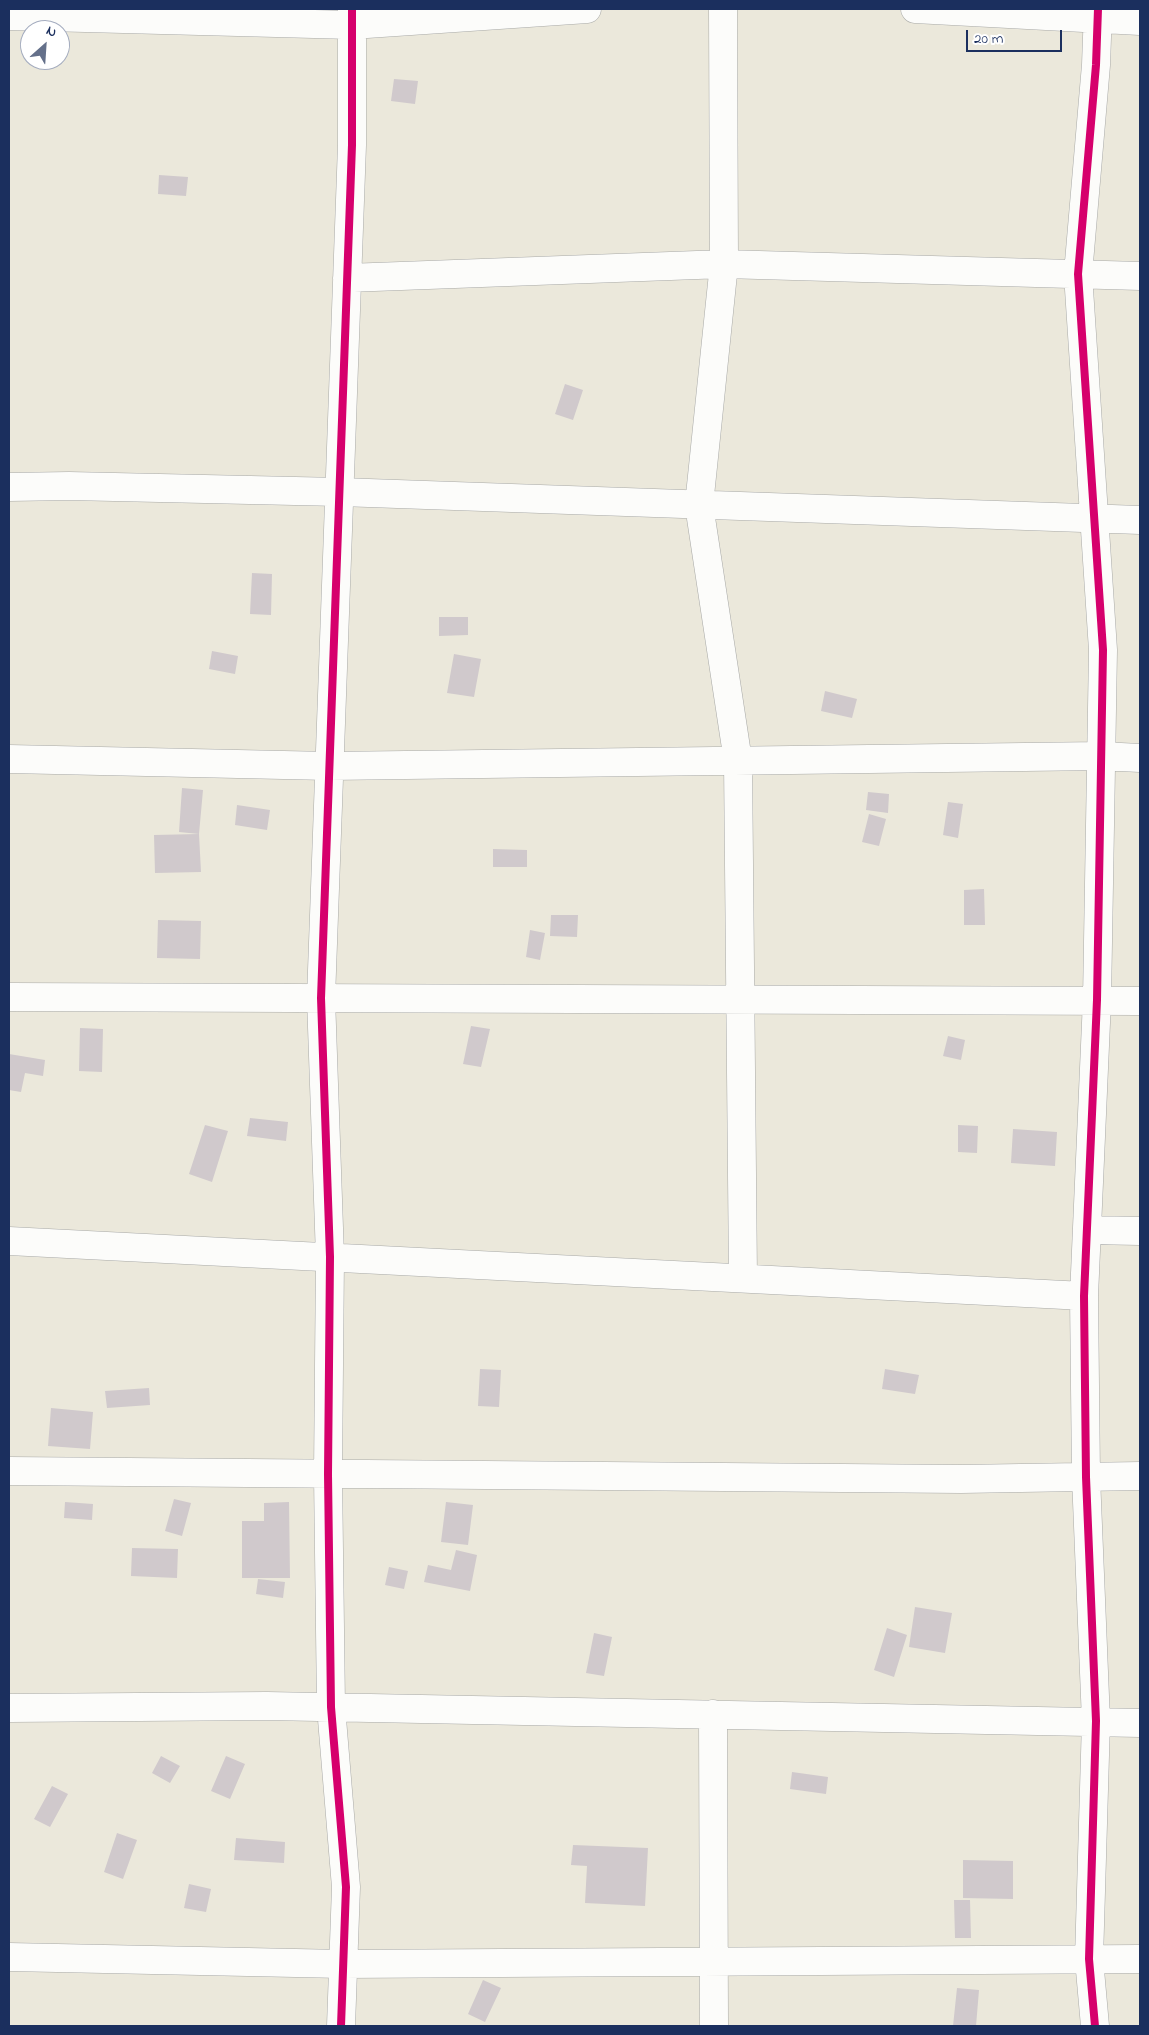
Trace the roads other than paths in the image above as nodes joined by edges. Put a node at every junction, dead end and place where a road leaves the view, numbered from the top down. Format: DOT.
graph roads {
  1 [pos="587,9"];
  2 [pos="723,9"];
  3 [pos="915,9"];
  4 [pos="1098,13"];
  5 [pos="9,16"];
  6 [pos="352,17"];
  7 [pos="1140,21"];
  8 [pos="724,264"];
  9 [pos="1078,274"];
  10 [pos="1140,276"];
  11 [pos="347,278"];
  12 [pos="9,487"];
  13 [pos="340,492"];
  14 [pos="699,505"];
  15 [pos="1094,518"];
  16 [pos="1140,520"];
  17 [pos="1101,756"];
  18 [pos="1140,758"];
  19 [pos="9,759"];
  20 [pos="738,761"];
  21 [pos="329,766"];
  22 [pos="9,997"];
  23 [pos="321,998"];
  24 [pos="741,999"];
  25 [pos="1097,1000"];
  26 [pos="1140,1001"];
  27 [pos="1088,1230"];
  28 [pos="1140,1231"];
  29 [pos="9,1241"];
  30 [pos="330,1257"];
  31 [pos="744,1278"];
  32 [pos="1084,1296"];
  33 [pos="9,1471"];
  34 [pos="328,1474"];
  35 [pos="1140,1476"];
  36 [pos="1086,1477"];
  37 [pos="330,1707"];
  38 [pos="9,1708"];
  39 [pos="713,1714"];
  40 [pos="1096,1721"];
  41 [pos="1140,1723"];
  42 [pos="9,1957"];
  43 [pos="1089,1959"];
  44 [pos="1140,1959"];
  45 [pos="713,1962"];
  46 [pos="343,1964"];
  47 [pos="341,2026"];
  48 [pos="714,2026"];
  49 [pos="1095,2026"];
  1 -- 6 [label="street"];
  2 -- 8 [label="street"];
  3 -- 4 [label="street"];
  4 -- 7 [label="street"];
  4 -- 9 [label="street"];
  5 -- 6 [label="street"];
  6 -- 11 [label="street"];
  8 -- 9 [label="street"];
  8 -- 11 [label="street"];
  8 -- 14 [label="street"];
  9 -- 10 [label="street"];
  9 -- 15 [label="street"];
  11 -- 13 [label="street"];
  12 -- 13 [label="street"];
  13 -- 14 [label="street"];
  13 -- 21 [label="street"];
  14 -- 15 [label="street"];
  14 -- 20 [label="street"];
  15 -- 16 [label="street"];
  15 -- 17 [label="street"];
  17 -- 18 [label="street"];
  17 -- 20 [label="street"];
  17 -- 25 [label="street"];
  19 -- 21 [label="street"];
  20 -- 21 [label="street"];
  20 -- 24 [label="street"];
  21 -- 23 [label="street"];
  22 -- 23 [label="street"];
  23 -- 24 [label="street"];
  23 -- 30 [label="street"];
  24 -- 25 [label="street"];
  24 -- 31 [label="street"];
  25 -- 26 [label="street"];
  25 -- 27 [label="street"];
  27 -- 28 [label="street"];
  27 -- 32 [label="street"];
  29 -- 30 [label="street"];
  30 -- 31 [label="street"];
  30 -- 34 [label="street"];
  31 -- 32 [label="street"];
  32 -- 36 [label="street"];
  33 -- 34 [label="street"];
  34 -- 36 [label="street"];
  34 -- 37 [label="street"];
  35 -- 36 [label="street"];
  36 -- 40 [label="street"];
  37 -- 38 [label="street"];
  37 -- 39 [label="street"];
  37 -- 46 [label="street"];
  39 -- 40 [label="street"];
  39 -- 45 [label="street"];
  40 -- 41 [label="street"];
  40 -- 43 [label="street"];
  42 -- 46 [label="street"];
  43 -- 44 [label="street"];
  43 -- 45 [label="street"];
  43 -- 49 [label="street"];
  45 -- 46 [label="street"];
  45 -- 48 [label="street"];
  46 -- 47 [label="street"];
}
